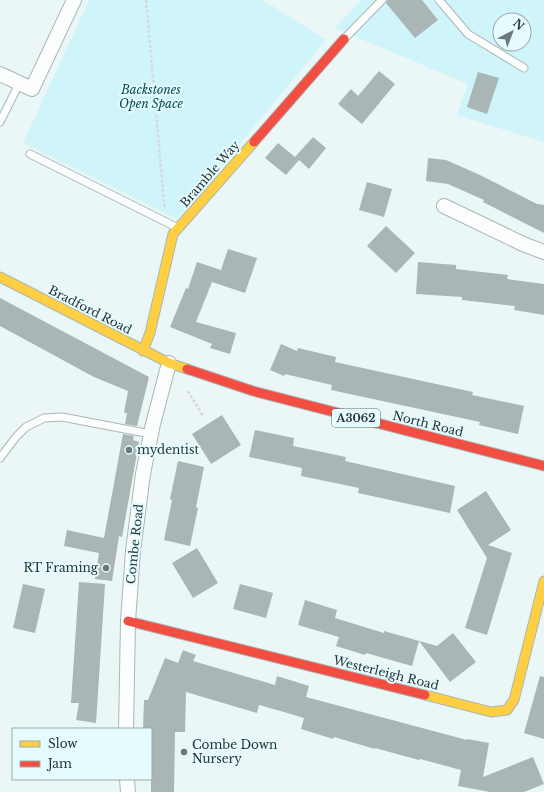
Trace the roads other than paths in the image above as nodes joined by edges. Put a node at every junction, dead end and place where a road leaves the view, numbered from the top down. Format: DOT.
graph roads {
  1 [pos="74,0"];
  2 [pos="382,0"];
  3 [pos="439,0"];
  4 [pos="344,39"];
  5 [pos="524,68"];
  6 [pos="0,74"];
  7 [pos="19,84"];
  8 [pos="0,122"];
  9 [pos="30,154"];
  10 [pos="444,206"];
  11 [pos="174,226"];
  12 [pos="544,252"];
  13 [pos="0,277"];
  14 [pos="143,351"];
  15 [pos="167,369"];
  16 [pos="151,434"];
  17 [pos="0,458"];
  18 [pos="544,466"];
  19 [pos="544,580"];
  20 [pos="128,620"];
  21 [pos="126,728"];
  22 [pos="127,780"];
  23 [pos="128,792"];
  1 -- 7 [label="street"];
  2 -- 4 [label="lane"];
  3 -- 5 [label="lane"];
  4 -- 11 [label="street, Bramble Way"];
  6 -- 7 [label="street"];
  7 -- 8 [label="lane"];
  9 -- 11 [label="lane"];
  10 -- 12 [label="street"];
  11 -- 14 [label="street, Bramble Way"];
  13 -- 14 [label="street, Bradford Road / A3062"];
  14 -- 15 [label="street, Bradford Road / A3062"];
  15 -- 16 [label="street, Combe Road"];
  15 -- 18 [label="street, North Road / A3062"];
  16 -- 17 [label="lane"];
  16 -- 20 [label="street, Combe Road"];
  19 -- 20 [label="street, Westerleigh Road"];
  20 -- 21 [label="street, Combe Road"];
  22 -- 23 [label="street"];
}
